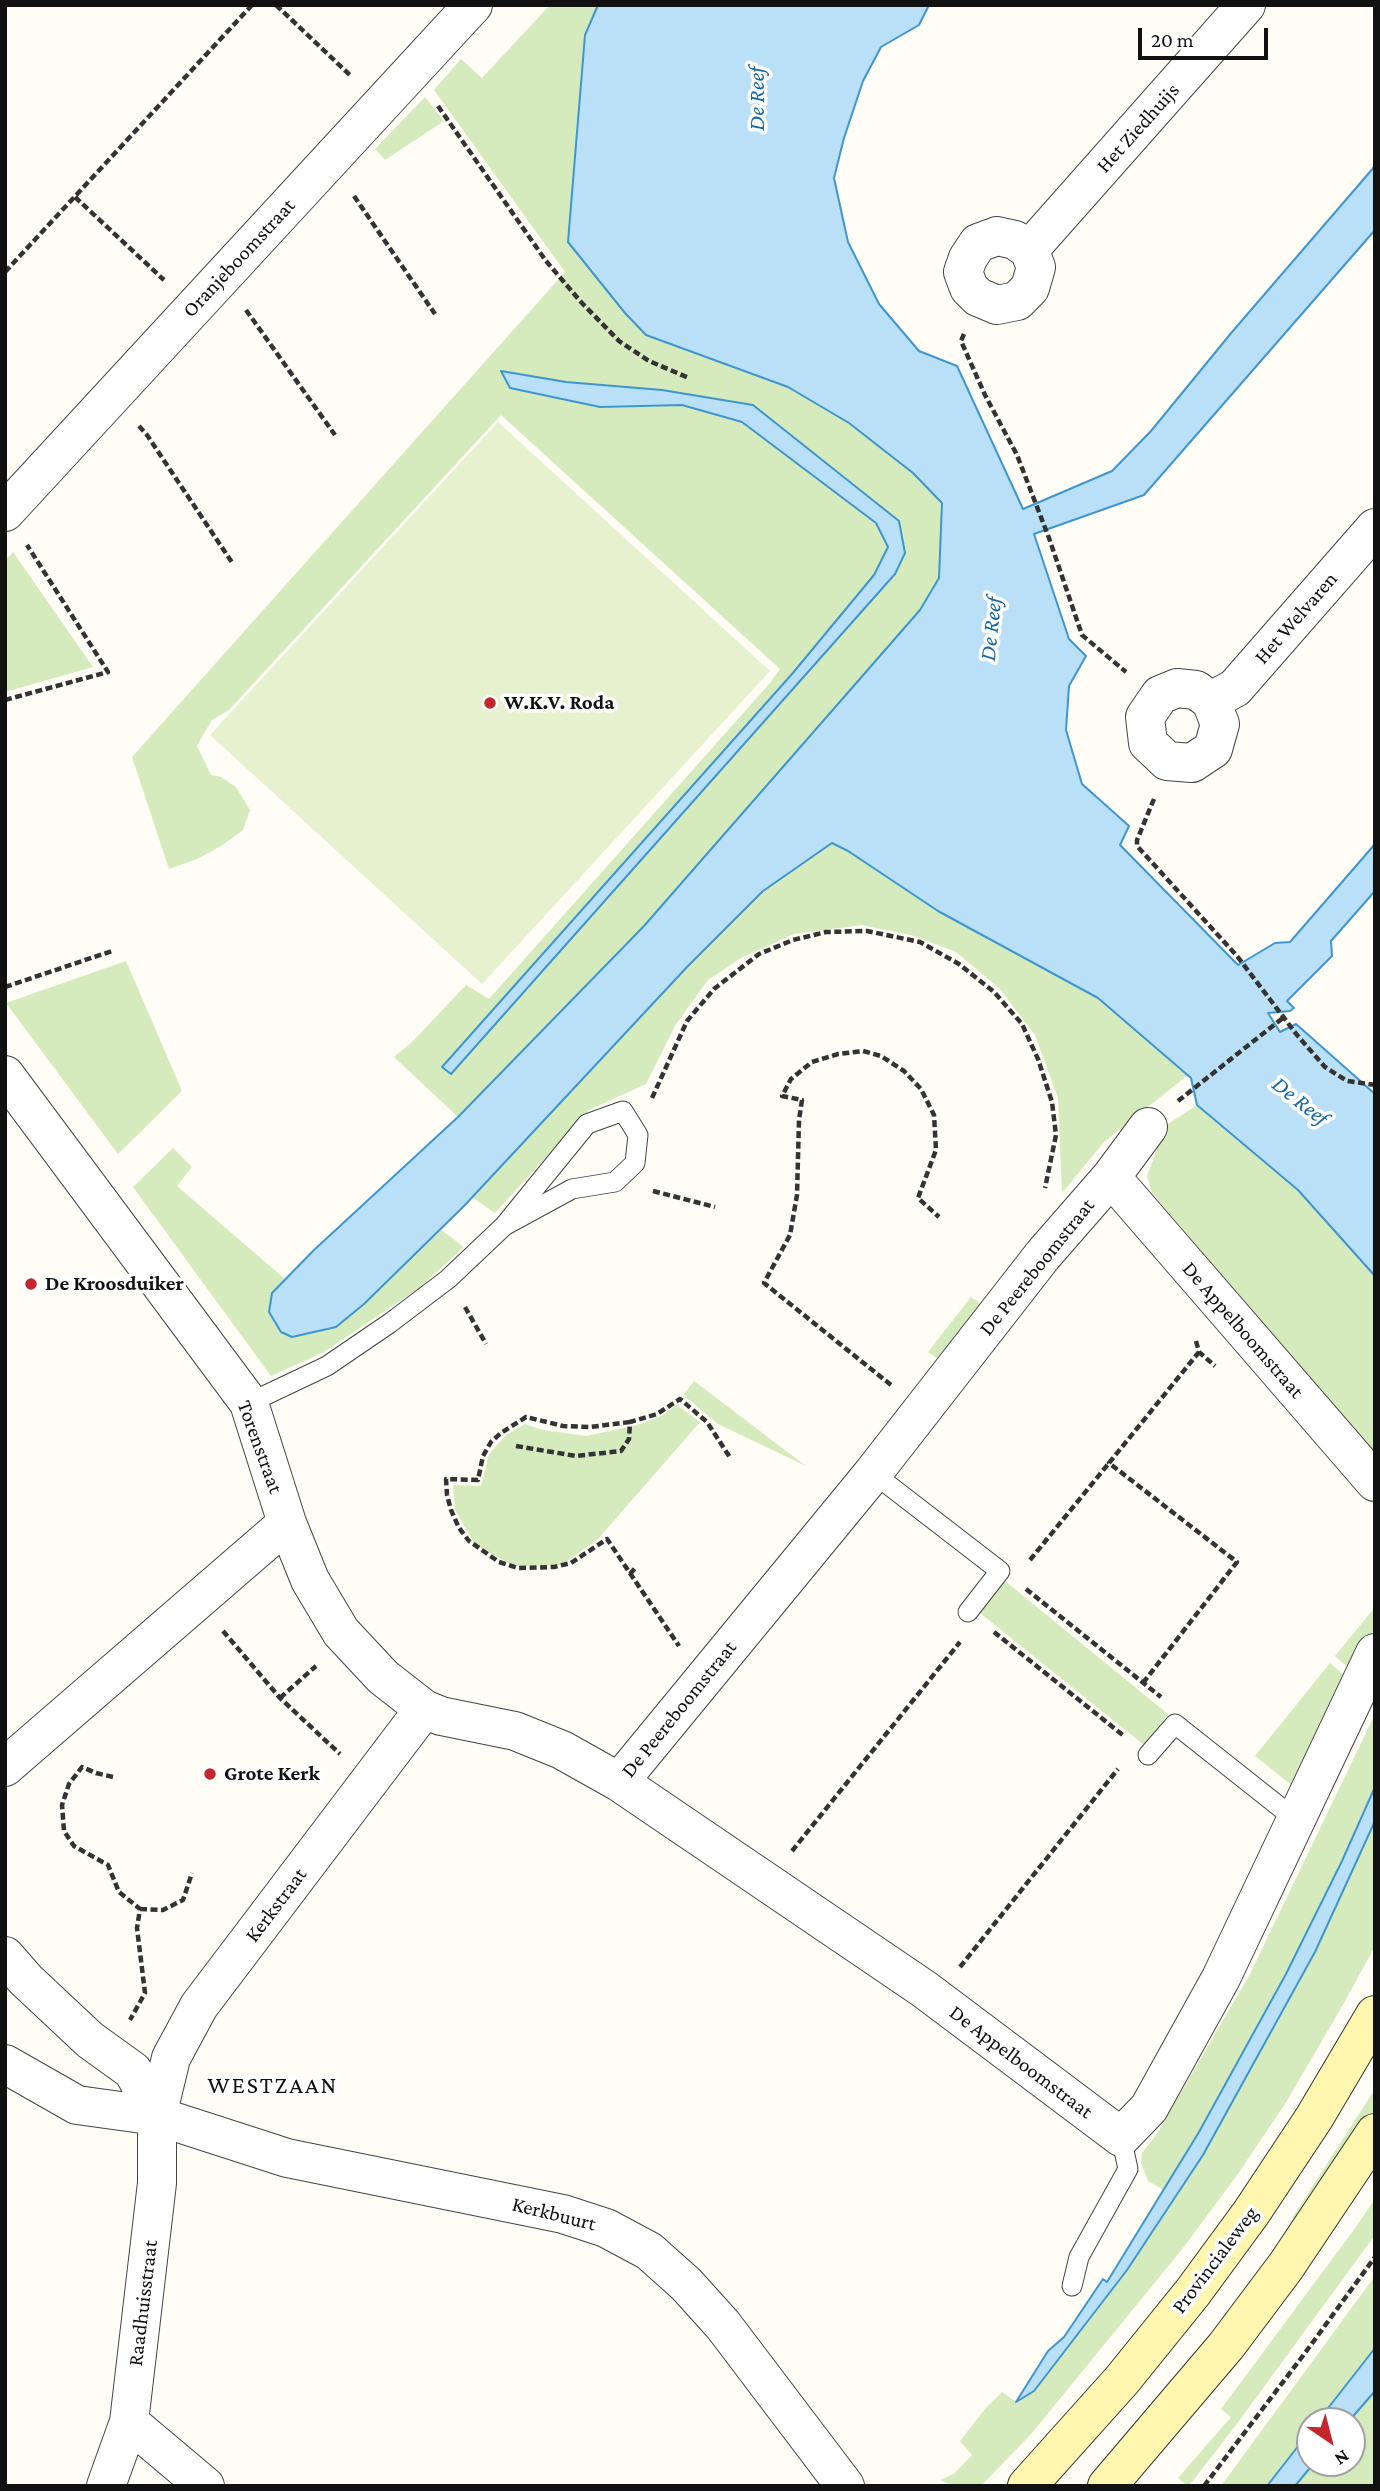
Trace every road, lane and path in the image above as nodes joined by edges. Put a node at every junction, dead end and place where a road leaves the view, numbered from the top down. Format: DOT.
graph roads {
  1 [pos="252,5"];
  2 [pos="276,5"];
  3 [pos="473,5"];
  4 [pos="1246,5"];
  5 [pos="412,71"];
  6 [pos="381,104"];
  7 [pos="329,161"];
  8 [pos="75,197"];
  9 [pos="1029,250"];
  10 [pos="5,272"];
  11 [pos="223,276"];
  12 [pos="194,307"];
  13 [pos="435,314"];
  14 [pos="961,341"];
  15 [pos="689,379"];
  16 [pos="112,396"];
  17 [pos="335,435"];
  18 [pos="13,524"];
  19 [pos="1375,528"];
  20 [pos="233,564"];
  21 [pos="1118,667"];
  22 [pos="5,700"];
  23 [pos="1211,701"];
  24 [pos="1152,804"];
  25 [pos="111,951"];
  26 [pos="5,987"];
  27 [pos="1284,1017"];
  28 [pos="5,1075"];
  29 [pos="1375,1085"];
  30 [pos="1185,1095"];
  31 [pos="1148,1127"];
  32 [pos="638,1135"];
  33 [pos="1111,1177"];
  34 [pos="615,1182"];
  35 [pos="1044,1192"];
  36 [pos="715,1207"];
  37 [pos="939,1217"];
  38 [pos="504,1226"];
  39 [pos="448,1279"];
  40 [pos="842,1337"];
  41 [pos="837,1342"];
  42 [pos="486,1344"];
  43 [pos="1199,1352"];
  44 [pos="901,1376"];
  45 [pos="249,1404"];
  46 [pos="630,1422"];
  47 [pos="516,1446"];
  48 [pos="731,1459"];
  49 [pos="1109,1463"];
  50 [pos="873,1473"];
  51 [pos="1375,1482"];
  52 [pos="287,1522"];
  53 [pos="636,1567"];
  54 [pos="630,1574"];
  55 [pos="1007,1576"];
  56 [pos="973,1616"];
  57 [pos="216,1623"];
  58 [pos="684,1653"];
  59 [pos="1375,1653"];
  60 [pos="325,1658"];
  61 [pos="1143,1683"];
  62 [pos="279,1698"];
  63 [pos="424,1709"];
  64 [pos="1175,1724"];
  65 [pos="1142,1751"];
  66 [pos="5,1767"];
  67 [pos="113,1777"];
  68 [pos="369,1781"];
  69 [pos="619,1782"];
  70 [pos="1295,1819"];
  71 [pos="192,1873"];
  72 [pos="766,1882"];
  73 [pos="140,1909"];
  74 [pos="5,1956"];
  75 [pos="936,1998"];
  76 [pos="1375,2015"];
  77 [pos="109,2055"];
  78 [pos="5,2064"];
  79 [pos="157,2116"];
  80 [pos="1375,2133"];
  81 [pos="1121,2137"];
  82 [pos="1375,2257"];
  83 [pos="1072,2286"];
  84 [pos="129,2422"];
  85 [pos="106,2486"];
  86 [pos="205,2486"];
  87 [pos="845,2486"];
  88 [pos="1027,2486"];
  89 [pos="1107,2486"];
  90 [pos="1205,2486"];
  1 -- 8 [label="path"];
  2 -- 6 [label="path"];
  3 -- 5 [label="street, Oranjeboomstraat"];
  4 -- 9 [label="street, Het Ziedhuijs"];
  5 -- 6 [label="street, Oranjeboomstraat"];
  5 -- 15 [label="path"];
  6 -- 7 [label="street, Oranjeboomstraat"];
  7 -- 11 [label="street, Oranjeboomstraat"];
  7 -- 13 [label="path"];
  8 -- 10 [label="path"];
  8 -- 12 [label="path"];
  11 -- 12 [label="street, Oranjeboomstraat"];
  11 -- 17 [label="path"];
  12 -- 16 [label="street, Oranjeboomstraat"];
  14 -- 21 [label="path"];
  16 -- 18 [label="street, Oranjeboomstraat"];
  16 -- 20 [label="path"];
  18 -- 22 [label="path"];
  19 -- 23 [label="street, Het Welvaren"];
  24 -- 27 [label="path"];
  25 -- 26 [label="path"];
  27 -- 29 [label="path"];
  27 -- 30 [label="path"];
  28 -- 45 [label="street, Torenstraat"];
  31 -- 33 [label="street, De Peereboomstraat"];
  32 -- 34 [label="lane"];
  32 -- 35 [label="path"];
  32 -- 38 [label="lane"];
  33 -- 50 [label="street, De Peereboomstraat"];
  33 -- 51 [label="street, De Appelboomstraat"];
  34 -- 36 [label="path"];
  34 -- 38 [label="lane"];
  37 -- 41 [label="path"];
  38 -- 39 [label="lane"];
  39 -- 42 [label="path"];
  39 -- 45 [label="lane"];
  40 -- 41 [label="path"];
  41 -- 44 [label="path"];
  43 -- 49 [label="path"];
  45 -- 52 [label="street, Torenstraat"];
  46 -- 47 [label="path"];
  46 -- 48 [label="path"];
  46 -- 54 [label="path"];
  49 -- 55 [label="path"];
  49 -- 61 [label="path"];
  50 -- 55 [label="lane"];
  50 -- 69 [label="street, De Peereboomstraat"];
  52 -- 63 [label="street, De Peereboomstraat"];
  52 -- 66 [label="street, Torenstraat"];
  53 -- 54 [label="path"];
  54 -- 58 [label="path"];
  55 -- 56 [label="lane"];
  55 -- 61 [label="path"];
  56 -- 65 [label="path"];
  56 -- 72 [label="path"];
  57 -- 62 [label="path"];
  59 -- 70 [label="street"];
  60 -- 62 [label="path"];
  61 -- 64 [label="path"];
  62 -- 68 [label="path"];
  63 -- 68 [label="street, Kerkstraat"];
  63 -- 69 [label="street, De Peereboomstraat"];
  64 -- 65 [label="lane"];
  64 -- 70 [label="lane"];
  65 -- 75 [label="path"];
  67 -- 73 [label="path"];
  68 -- 79 [label="street, Kerkstraat"];
  69 -- 72 [label="street, De Appelboomstraat"];
  70 -- 81 [label="street"];
  71 -- 73 [label="path"];
  72 -- 75 [label="street, De Appelboomstraat"];
  73 -- 77 [label="path"];
  74 -- 77 [label="street"];
  75 -- 81 [label="street, De Appelboomstraat"];
  76 -- 88 [label="main road, Provincialeweg"];
  77 -- 79 [label="street"];
  78 -- 79 [label="street, Kerkbuurt"];
  79 -- 84 [label="street, Raadhuisstraat"];
  79 -- 87 [label="street, Kerkbuurt"];
  80 -- 89 [label="main road"];
  81 -- 83 [label="lane"];
  82 -- 90 [label="path"];
  84 -- 85 [label="street, Raadhuisstraat"];
  84 -- 86 [label="street"];
}
